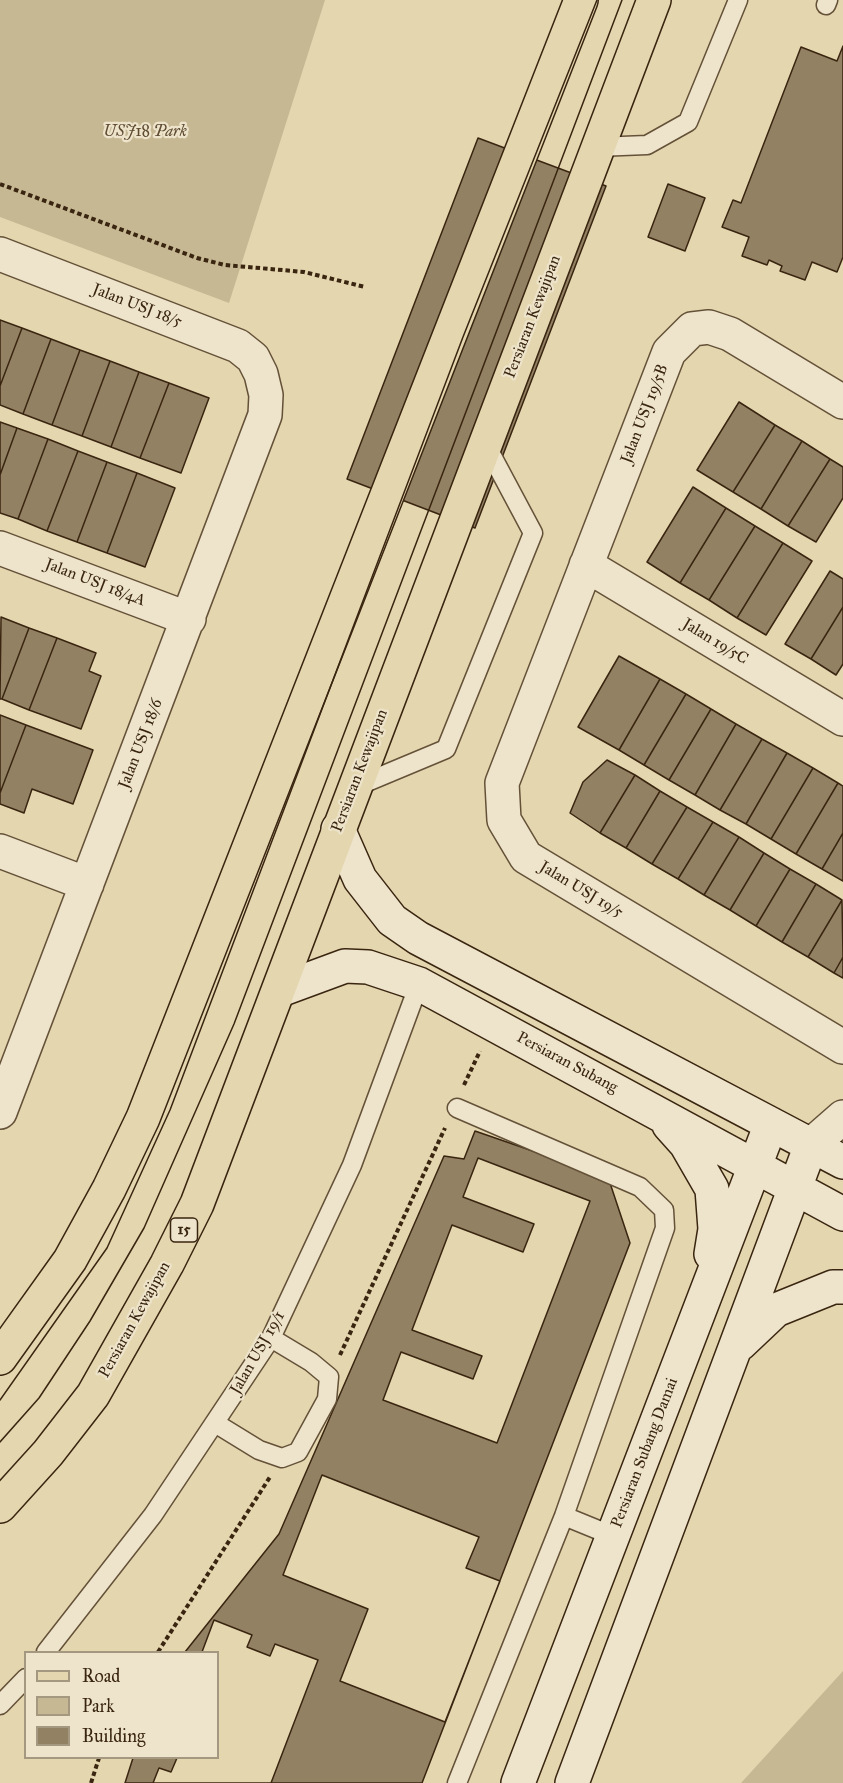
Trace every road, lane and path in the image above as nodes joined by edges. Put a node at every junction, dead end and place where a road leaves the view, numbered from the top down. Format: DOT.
graph roads {
  1 [pos="581,0"];
  2 [pos="654,0"];
  3 [pos="738,0"];
  4 [pos="597,147"];
  5 [pos="0,184"];
  6 [pos="0,254"];
  7 [pos="365,287"];
  8 [pos="261,374"];
  9 [pos="843,402"];
  10 [pos="485,443"];
  11 [pos="0,548"];
  12 [pos="586,565"];
  13 [pos="189,619"];
  14 [pos="843,719"];
  15 [pos="354,788"];
  16 [pos="338,829"];
  17 [pos="0,851"];
  18 [pos="87,884"];
  19 [pos="419,984"];
  20 [pos="280,990"];
  21 [pos="492,1023"];
  22 [pos="843,1047"];
  23 [pos="464,1087"];
  24 [pos="649,1107"];
  25 [pos="0,1112"];
  26 [pos="453,1113"];
  27 [pos="843,1117"];
  28 [pos="771,1124"];
  29 [pos="811,1145"];
  30 [pos="843,1162"];
  31 [pos="755,1166"];
  32 [pos="795,1188"];
  33 [pos="843,1214"];
  34 [pos="843,1287"];
  35 [pos="705,1298"];
  36 [pos="271,1338"];
  37 [pos="735,1349"];
  38 [pos="0,1359"];
  39 [pos="329,1377"];
  40 [pos="215,1424"];
  41 [pos="282,1458"];
  42 [pos="0,1506"];
  43 [pos="564,1516"];
  44 [pos="613,1536"];
  45 [pos="48,1651"];
  46 [pos="159,1651"];
  47 [pos="24,1680"];
  48 [pos="0,1706"];
  49 [pos="99,1759"];
  50 [pos="91,1783"];
  51 [pos="458,1783"];
  52 [pos="518,1783"];
  53 [pos="572,1783"];
  1 -- 38 [label="main road"];
  2 -- 4 [label="main road, Persiaran Kewajipan"];
  3 -- 4 [label="lane"];
  4 -- 10 [label="main road, Persiaran Kewajipan"];
  5 -- 7 [label="path"];
  6 -- 8 [label="street, Jalan USJ 18/5"];
  8 -- 13 [label="street, Jalan USJ 18/6"];
  9 -- 12 [label="street, Jalan USJ 19/5B"];
  10 -- 15 [label="main road, Persiaran Kewajipan"];
  10 -- 15 [label="lane"];
  11 -- 13 [label="street, Jalan USJ 18/4A"];
  12 -- 14 [label="street, Jalan 19/5C"];
  12 -- 22 [label="street, Jalan USJ 19/5"];
  13 -- 18 [label="street, Jalan USJ 18/6"];
  15 -- 16 [label="main road, Persiaran Kewajipan"];
  16 -- 20 [label="main road, Persiaran Kewajipan / 15"];
  16 -- 28 [label="street"];
  17 -- 18 [label="street"];
  18 -- 25 [label="street, Jalan USJ 18/6"];
  19 -- 20 [label="street, Persiaran Subang"];
  19 -- 21 [label="street, Persiaran Subang"];
  19 -- 36 [label="lane, Jalan USJ 19/1"];
  20 -- 42 [label="main road, Persiaran Kewajipan / 15"];
  21 -- 23 [label="path"];
  21 -- 24 [label="street, Persiaran Subang"];
  24 -- 31 [label="street, Persiaran Subang"];
  24 -- 35 [label="street"];
  26 -- 39 [label="path"];
  26 -- 43 [label="lane"];
  27 -- 29 [label="street"];
  28 -- 29 [label="street"];
  28 -- 31 [label="street, Persiaran Subang Damai"];
  29 -- 30 [label="street"];
  29 -- 32 [label="street"];
  31 -- 32 [label="street, Persiaran Subang"];
  31 -- 35 [label="street, Persiaran Subang Damai"];
  32 -- 33 [label="street, Persiaran Subang"];
  32 -- 37 [label="street"];
  34 -- 37 [label="street"];
  35 -- 44 [label="street, Persiaran Subang Damai"];
  36 -- 39 [label="lane"];
  36 -- 40 [label="lane, Jalan USJ 19/1"];
  37 -- 53 [label="street"];
  39 -- 41 [label="lane"];
  40 -- 41 [label="lane"];
  40 -- 45 [label="lane, Jalan USJ 19/1"];
  41 -- 46 [label="path"];
  43 -- 44 [label="lane"];
  43 -- 51 [label="lane"];
  44 -- 52 [label="street, Persiaran Subang Damai"];
  47 -- 48 [label="lane"];
  49 -- 50 [label="path"];
}
